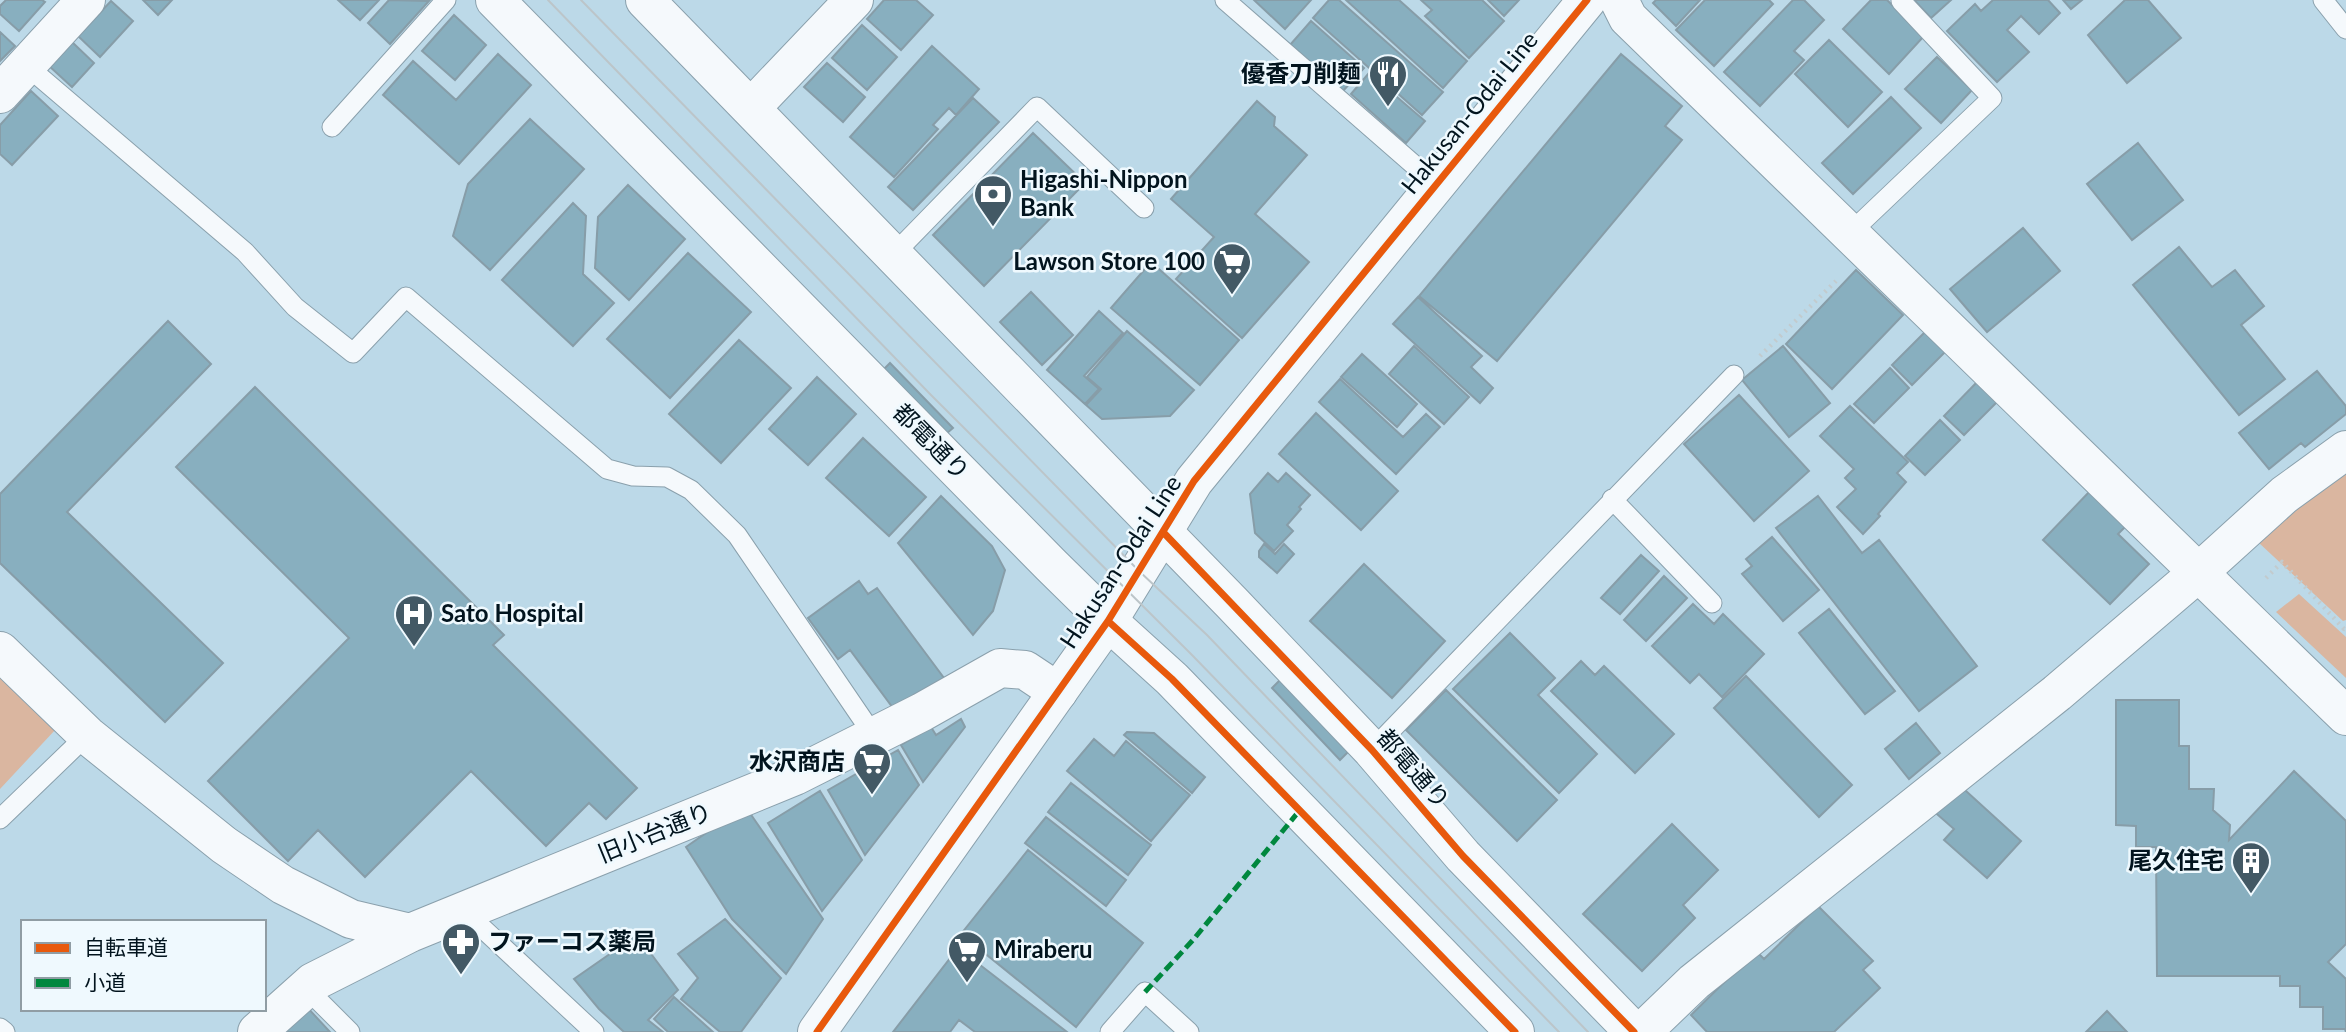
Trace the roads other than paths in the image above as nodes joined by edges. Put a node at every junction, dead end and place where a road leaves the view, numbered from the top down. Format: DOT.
graph roads {
  1 [pos="446,0"];
  2 [pos="495,0"];
  3 [pos="645,0"];
  4 [pos="853,0"];
  5 [pos="1225,0"];
  6 [pos="1587,0"];
  7 [pos="1619,0"];
  8 [pos="2323,0"];
  9 [pos="1901,1"];
  10 [pos="75,4"];
  11 [pos="2346,29"];
  12 [pos="27,66"];
  13 [pos="0,94"];
  14 [pos="751,108"];
  15 [pos="332,127"];
  16 [pos="1437,185"];
  17 [pos="1144,208"];
  18 [pos="1858,242"];
  19 [pos="892,256"];
  20 [pos="1734,375"];
  21 [pos="2346,450"];
  22 [pos="1612,499"];
  23 [pos="1163,532"];
  24 [pos="2199,572"];
  25 [pos="1712,603"];
  26 [pos="1108,621"];
  27 [pos="0,651"];
  28 [pos="1058,692"];
  29 [pos="2346,716"];
  30 [pos="87,735"];
  31 [pos="874,736"];
  32 [pos="1372,750"];
  33 [pos="0,819"];
  34 [pos="464,911"];
  35 [pos="410,933"];
  36 [pos="306,988"];
  37 [pos="0,1028"];
  38 [pos="5,1032"];
  39 [pos="257,1032"];
  40 [pos="350,1032"];
  41 [pos="594,1032"];
  42 [pos="817,1032"];
  43 [pos="1110,1032"];
  44 [pos="1189,1032"];
  45 [pos="1515,1032"];
  46 [pos="1634,1032"];
  47 [pos="1642,1032"];
  1 -- 15 [label="lane"];
  2 -- 26 [label="main road, 都電通り"];
  3 -- 14 [label="main road, 都電通り"];
  4 -- 14 [label="main road"];
  5 -- 16 [label="lane"];
  6 -- 16 [label="main road, Hakusan-Odai Line"];
  7 -- 18 [label="main road"];
  8 -- 11 [label="lane"];
  9 -- 18 [label="lane"];
  10 -- 12 [label="main road"];
  12 -- 13 [label="main road"];
  12 -- 31 [label="lane"];
  14 -- 19 [label="main road, 都電通り"];
  16 -- 23 [label="main road, Hakusan-Odai Line"];
  17 -- 19 [label="lane"];
  18 -- 24 [label="main road"];
  19 -- 23 [label="main road, 都電通り"];
  20 -- 22 [label="lane"];
  21 -- 24 [label="main road"];
  22 -- 25 [label="lane"];
  22 -- 32 [label="lane"];
  23 -- 26 [label="main road, Hakusan-Odai Line"];
  23 -- 32 [label="main road, 都電通り"];
  24 -- 29 [label="main road"];
  24 -- 47 [label="main road"];
  26 -- 28 [label="main road, Hakusan-Odai Line"];
  26 -- 45 [label="main road, 都電通り"];
  27 -- 30 [label="main road"];
  28 -- 31 [label="main road, 旧小台通り"];
  28 -- 42 [label="main road, Hakusan-Odai Line"];
  30 -- 33 [label="lane"];
  30 -- 35 [label="main road"];
  31 -- 34 [label="main road, 旧小台通り"];
  32 -- 46 [label="main road, 都電通り"];
  34 -- 35 [label="main road, 旧小台通り"];
  34 -- 41 [label="lane"];
  35 -- 36 [label="main road, 旧小台通り"];
  36 -- 39 [label="main road, 旧小台通り"];
  36 -- 40 [label="lane"];
  37 -- 38 [label="lane"];
  43 -- 44 [label="lane"];
}
